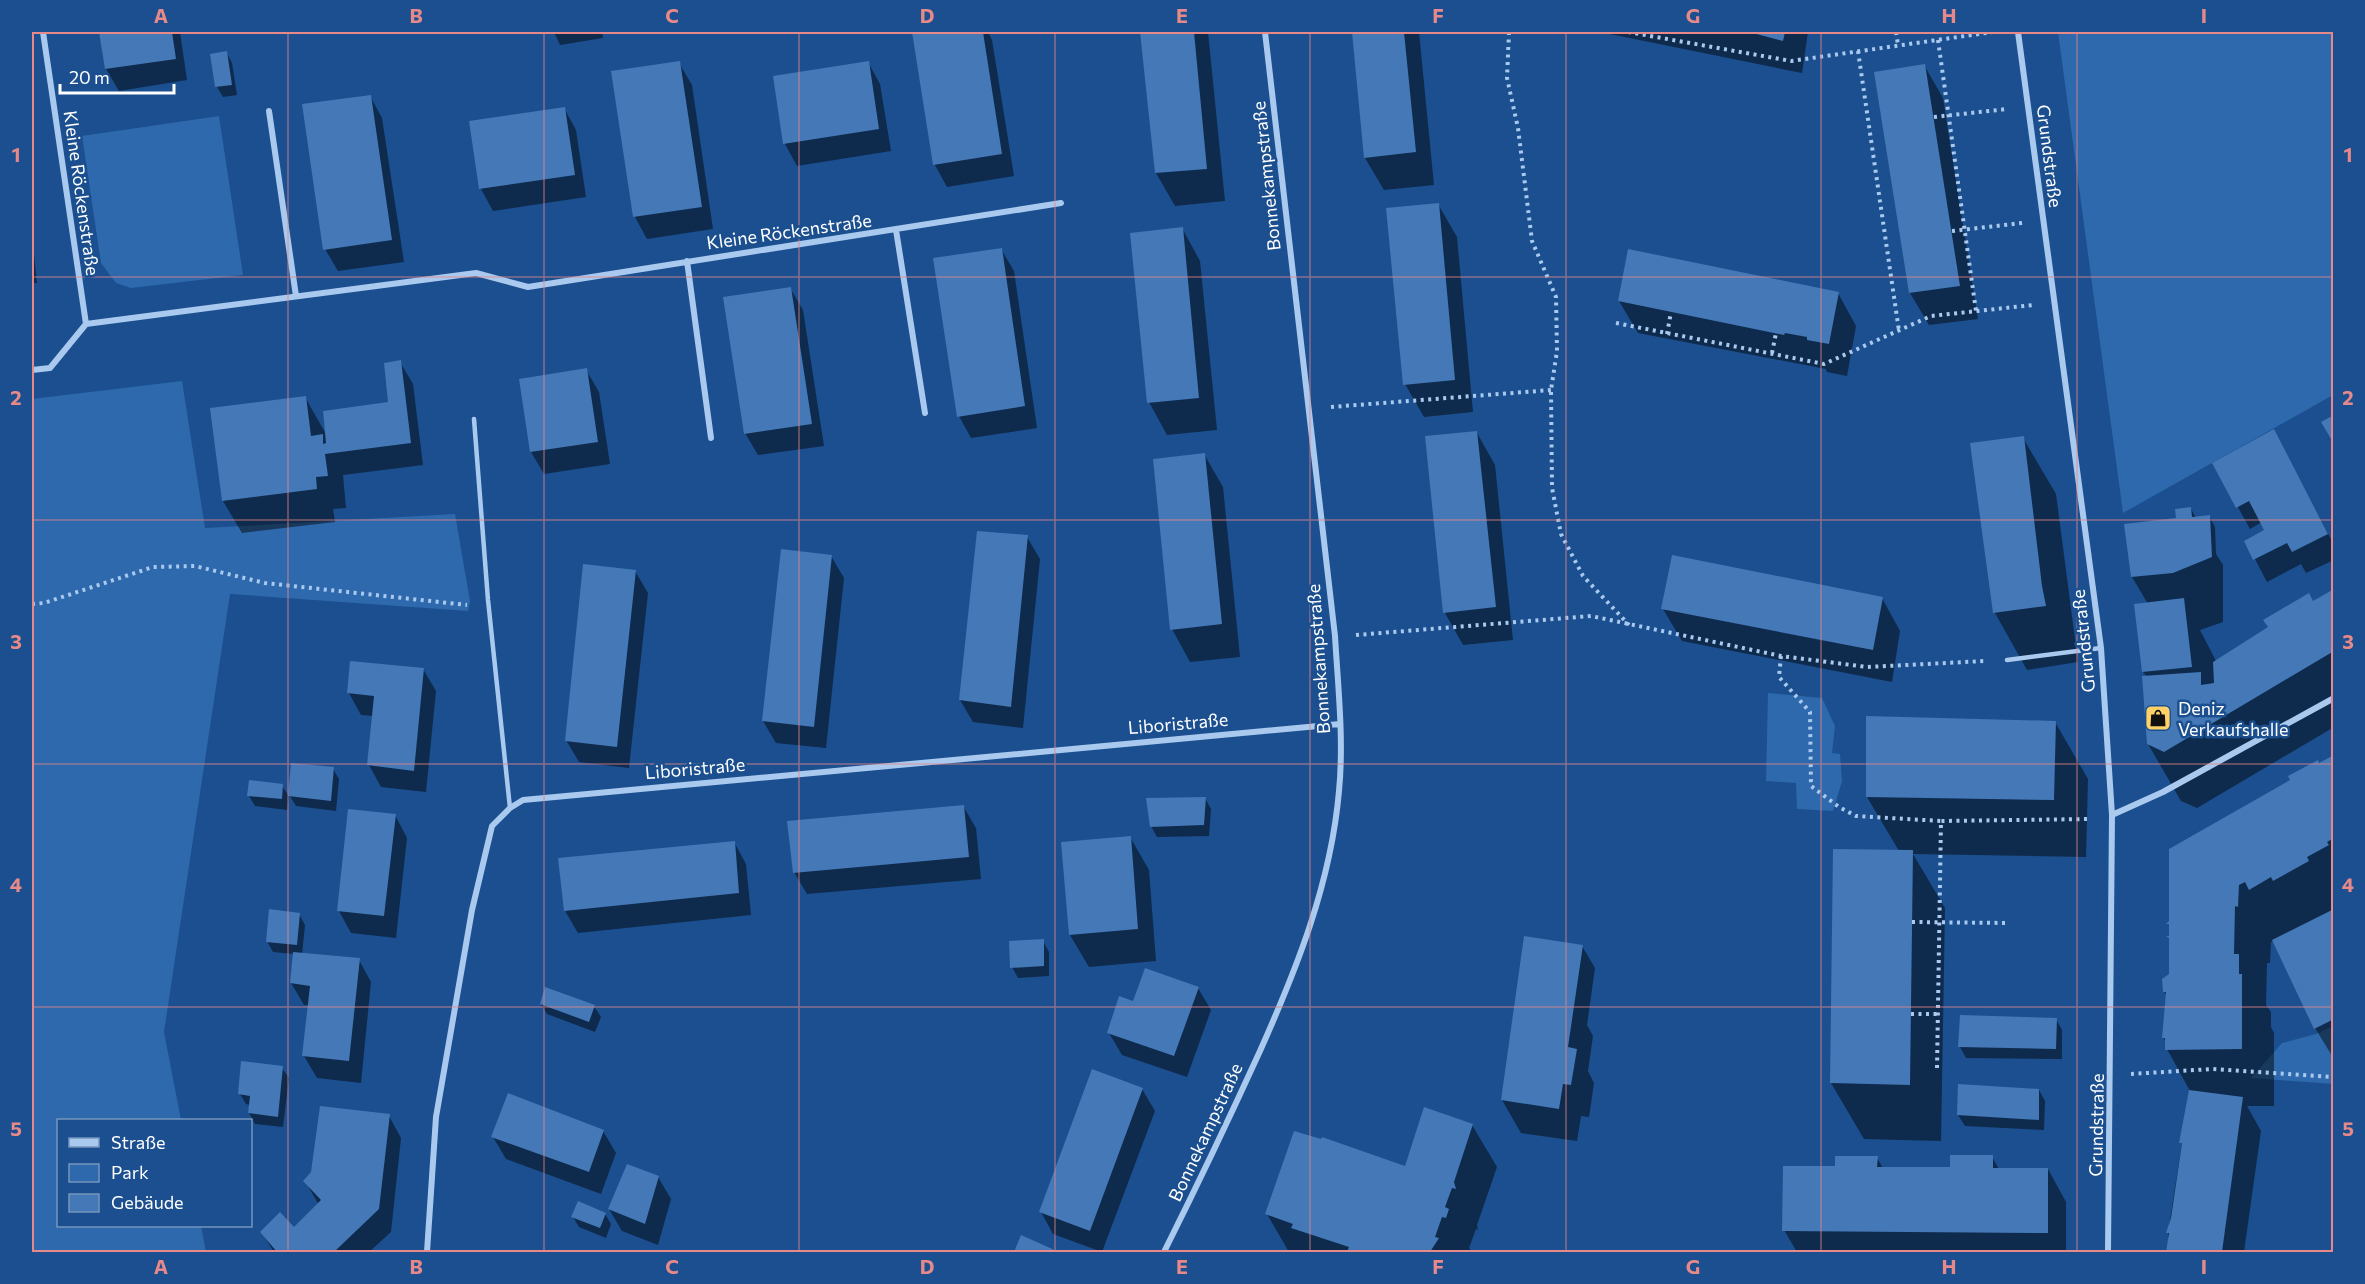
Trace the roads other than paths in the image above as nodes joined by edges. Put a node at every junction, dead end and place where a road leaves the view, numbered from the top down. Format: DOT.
graph roads {
  1 [pos="43,32"];
  2 [pos="1265,32"];
  3 [pos="2018,32"];
  4 [pos="269,111"];
  5 [pos="1061,203"];
  6 [pos="896,230"];
  7 [pos="687,261"];
  8 [pos="296,296"];
  9 [pos="86,324"];
  10 [pos="32,370"];
  11 [pos="925,413"];
  12 [pos="474,419"];
  13 [pos="711,438"];
  14 [pos="2101,648"];
  15 [pos="2007,660"];
  16 [pos="2334,698"];
  17 [pos="1340,724"];
  18 [pos="510,808"];
  19 [pos="2112,817"];
  20 [pos="427,1252"];
  21 [pos="1164,1252"];
  22 [pos="2108,1252"];
  1 -- 9 [label="street, Kleine Röckenstraße"];
  2 -- 17 [label="street, Bonnekampstraße"];
  3 -- 14 [label="street, Grundstraße"];
  4 -- 8 [label="street"];
  5 -- 6 [label="street, Kleine Röckenstraße"];
  6 -- 7 [label="street, Kleine Röckenstraße"];
  6 -- 11 [label="street, Kleine Röckenstraße"];
  7 -- 8 [label="street, Kleine Röckenstraße"];
  7 -- 13 [label="street, Kleine Röckenstraße"];
  8 -- 9 [label="street, Kleine Röckenstraße"];
  9 -- 10 [label="street"];
  12 -- 18 [label="lane"];
  14 -- 15 [label="lane"];
  14 -- 19 [label="street, Grundstraße"];
  16 -- 19 [label="street"];
  17 -- 18 [label="street, Liboristraße"];
  17 -- 21 [label="street, Bonnekampstraße"];
  18 -- 20 [label="street"];
  19 -- 22 [label="street, Grundstraße"];
}
